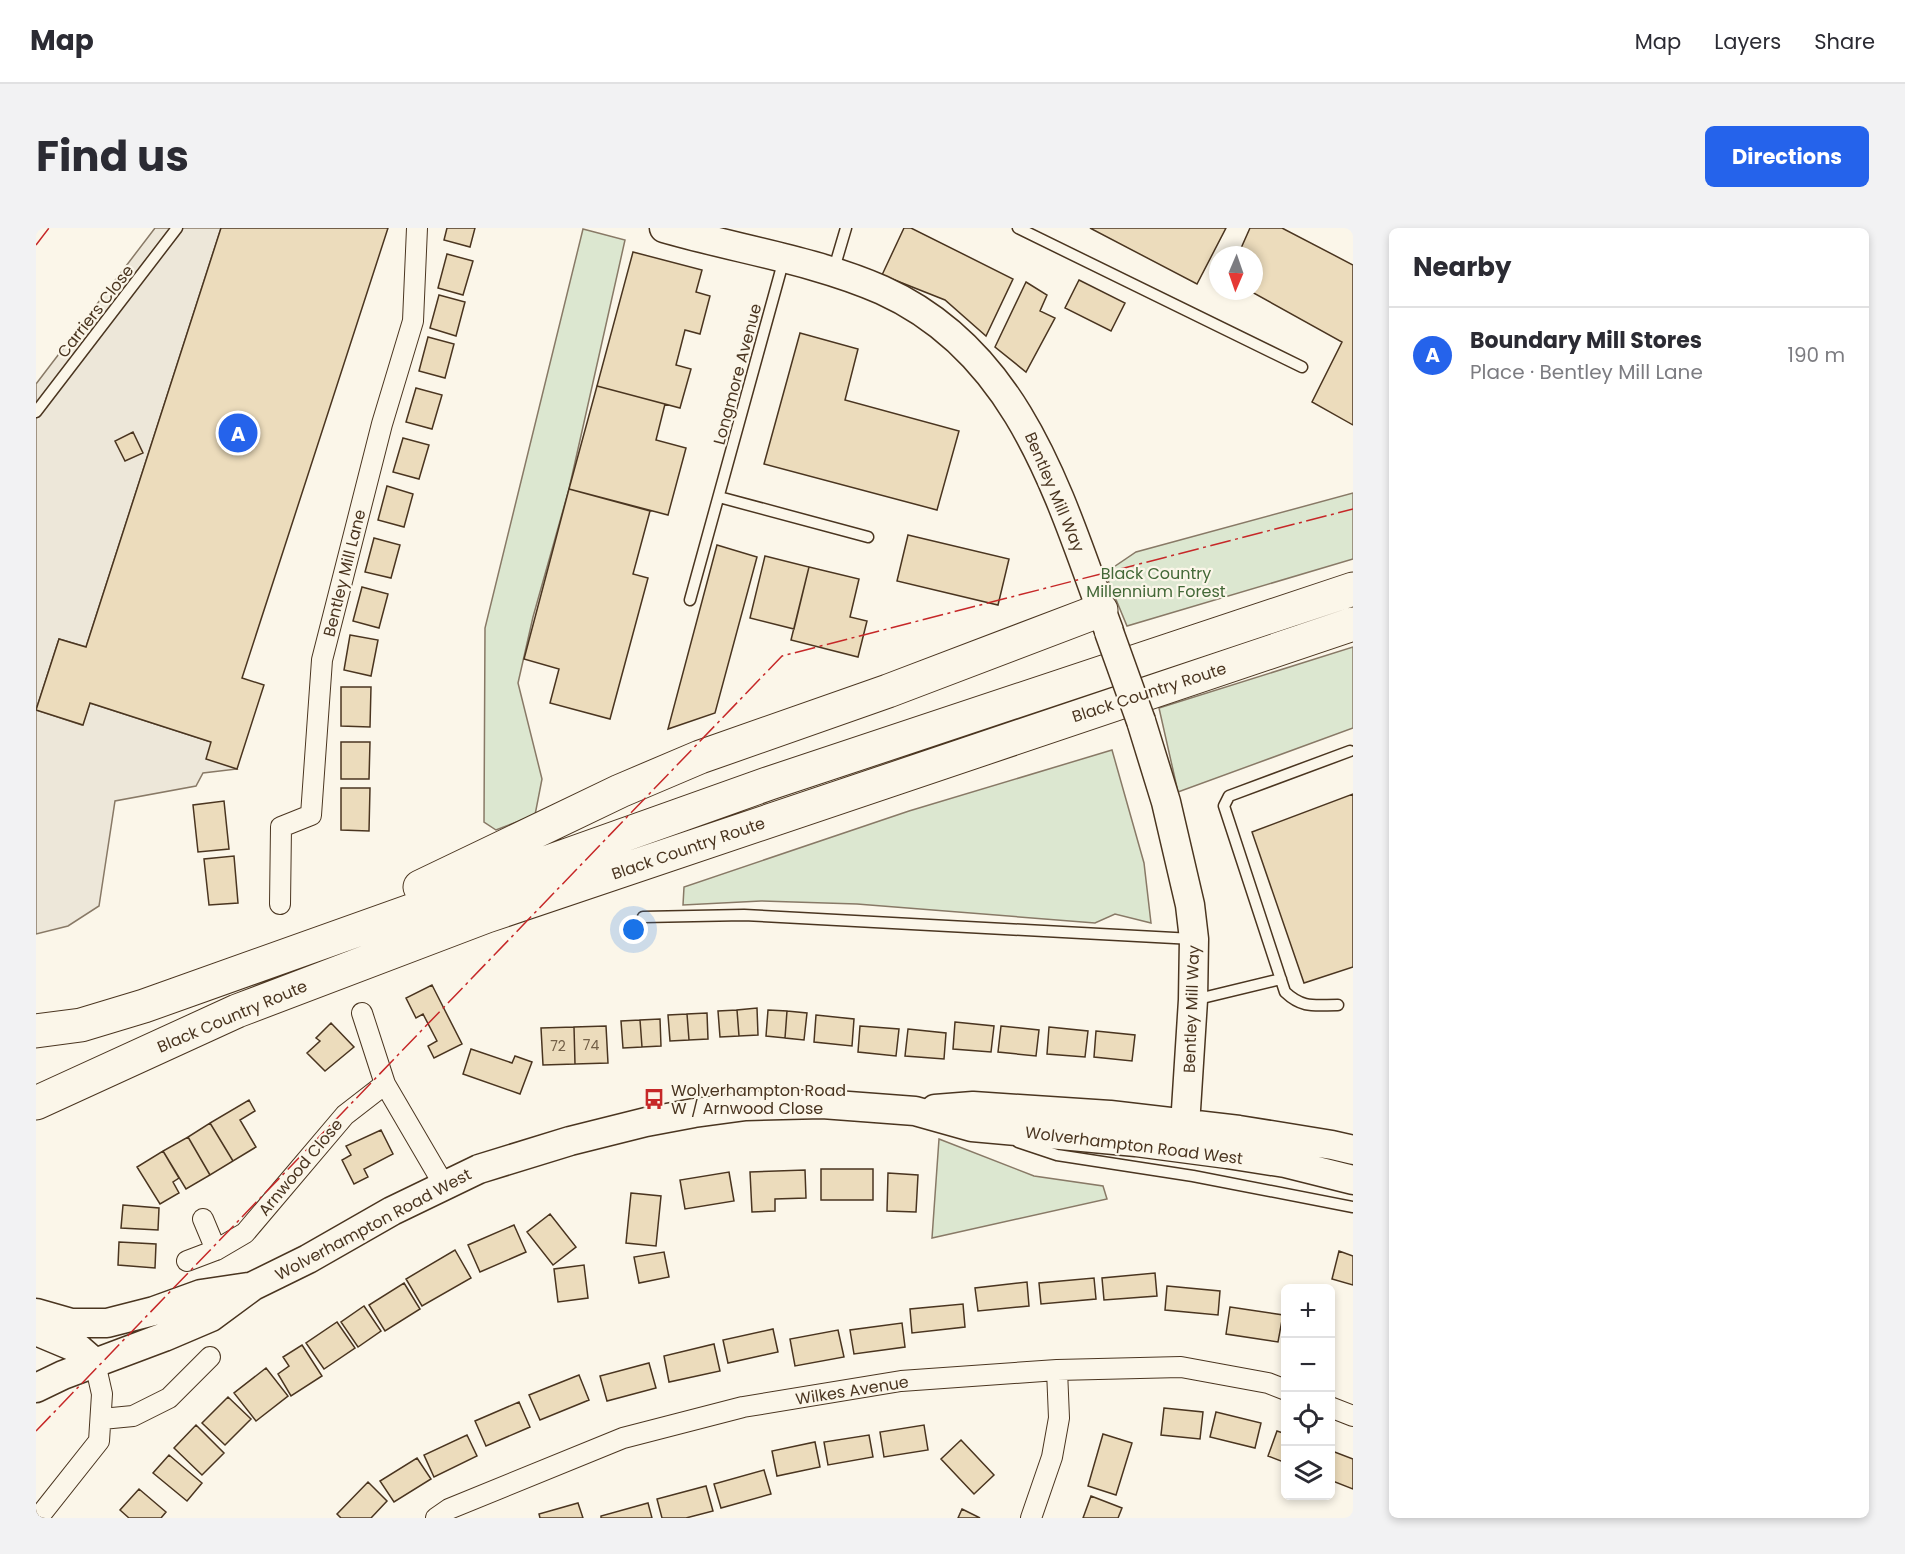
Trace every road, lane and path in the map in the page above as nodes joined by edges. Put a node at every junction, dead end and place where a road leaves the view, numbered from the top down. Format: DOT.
graph roads {
  1 [pos="177,228"];
  2 [pos="417,228"];
  3 [pos="664,228"];
  4 [pos="846,228"];
  5 [pos="1018,228"];
  6 [pos="717,234"];
  7 [pos="784,259"];
  8 [pos="832,272"];
  9 [pos="1302,367"];
  10 [pos="36,412"];
  11 [pos="719,496"];
  12 [pos="867,537"];
  13 [pos="1353,589"];
  14 [pos="690,600"];
  15 [pos="1105,621"];
  16 [pos="1353,624"];
  17 [pos="1350,751"];
  18 [pos="280,904"];
  19 [pos="643,917"];
  20 [pos="1194,939"];
  21 [pos="273,958"];
  22 [pos="1281,979"];
  23 [pos="1193,1000"];
  24 [pos="1338,1005"];
  25 [pos="362,1013"];
  26 [pos="36,1032"];
  27 [pos="385,1084"];
  28 [pos="36,1103"];
  29 [pos="915,1111"];
  30 [pos="972,1127"];
  31 [pos="1185,1135"];
  32 [pos="1353,1150"];
  33 [pos="1353,1180"];
  34 [pos="444,1185"];
  35 [pos="1353,1207"];
  36 [pos="203,1219"];
  37 [pos="216,1250"];
  38 [pos="187,1261"];
  39 [pos="253,1286"];
  40 [pos="36,1313"];
  41 [pos="36,1330"];
  42 [pos="210,1357"];
  43 [pos="95,1363"];
  44 [pos="1057,1370"];
  45 [pos="36,1388"];
  46 [pos="1281,1388"];
  47 [pos="1335,1409"];
  48 [pos="1353,1416"];
  49 [pos="102,1419"];
  50 [pos="38,1518"];
  51 [pos="436,1518"];
  52 [pos="1031,1518"];
  1 -- 10 [label="lane, Carriers Close"];
  2 -- 18 [label="street, Bentley Mill Lane"];
  3 -- 6 [label="main road, Bentley Mill Way"];
  4 -- 8 [label="lane"];
  5 -- 9 [label="lane"];
  6 -- 7 [label="main road, Bentley Mill Way"];
  7 -- 8 [label="main road, Bentley Mill Way"];
  7 -- 11 [label="lane, Longmore Avenue"];
  8 -- 15 [label="main road, Bentley Mill Way"];
  11 -- 12 [label="lane"];
  11 -- 14 [label="lane, Longmore Avenue"];
  13 -- 21 [label="highway, Black Country Route"];
  15 -- 20 [label="main road, Bentley Mill Way, bridge"];
  15 -- 21 [label="highway"];
  16 -- 28 [label="highway, Black Country Route"];
  17 -- 22 [label="lane"];
  19 -- 20 [label="lane"];
  20 -- 23 [label="main road, Bentley Mill Way"];
  21 -- 26 [label="highway, Black Country Route"];
  22 -- 23 [label="lane"];
  22 -- 24 [label="lane"];
  23 -- 31 [label="main road, Bentley Mill Way"];
  25 -- 27 [label="street"];
  27 -- 34 [label="street"];
  27 -- 37 [label="street, Arnwood Close"];
  29 -- 30 [label="main road, Wolverhampton Road West"];
  29 -- 31 [label="main road, Wolverhampton Road West"];
  29 -- 34 [label="main road, Wolverhampton Road West"];
  30 -- 31 [label="main road, Wolverhampton Road West"];
  30 -- 35 [label="lane"];
  31 -- 32 [label="main road, Wolverhampton Road West"];
  31 -- 33 [label="main road, Wolverhampton Road West"];
  34 -- 39 [label="main road, Wolverhampton Road West"];
  36 -- 37 [label="street"];
  37 -- 38 [label="street, Arnwood Close"];
  39 -- 40 [label="main road"];
  39 -- 43 [label="main road, Wolverhampton Road West"];
  41 -- 43 [label="main road"];
  42 -- 49 [label="street"];
  43 -- 45 [label="main road, Wolverhampton Road West"];
  43 -- 49 [label="street"];
  44 -- 46 [label="street, Wilkes Avenue"];
  44 -- 51 [label="street, Wilkes Avenue"];
  44 -- 52 [label="street"];
  47 -- 48 [label="street"];
  49 -- 50 [label="street"];
}
